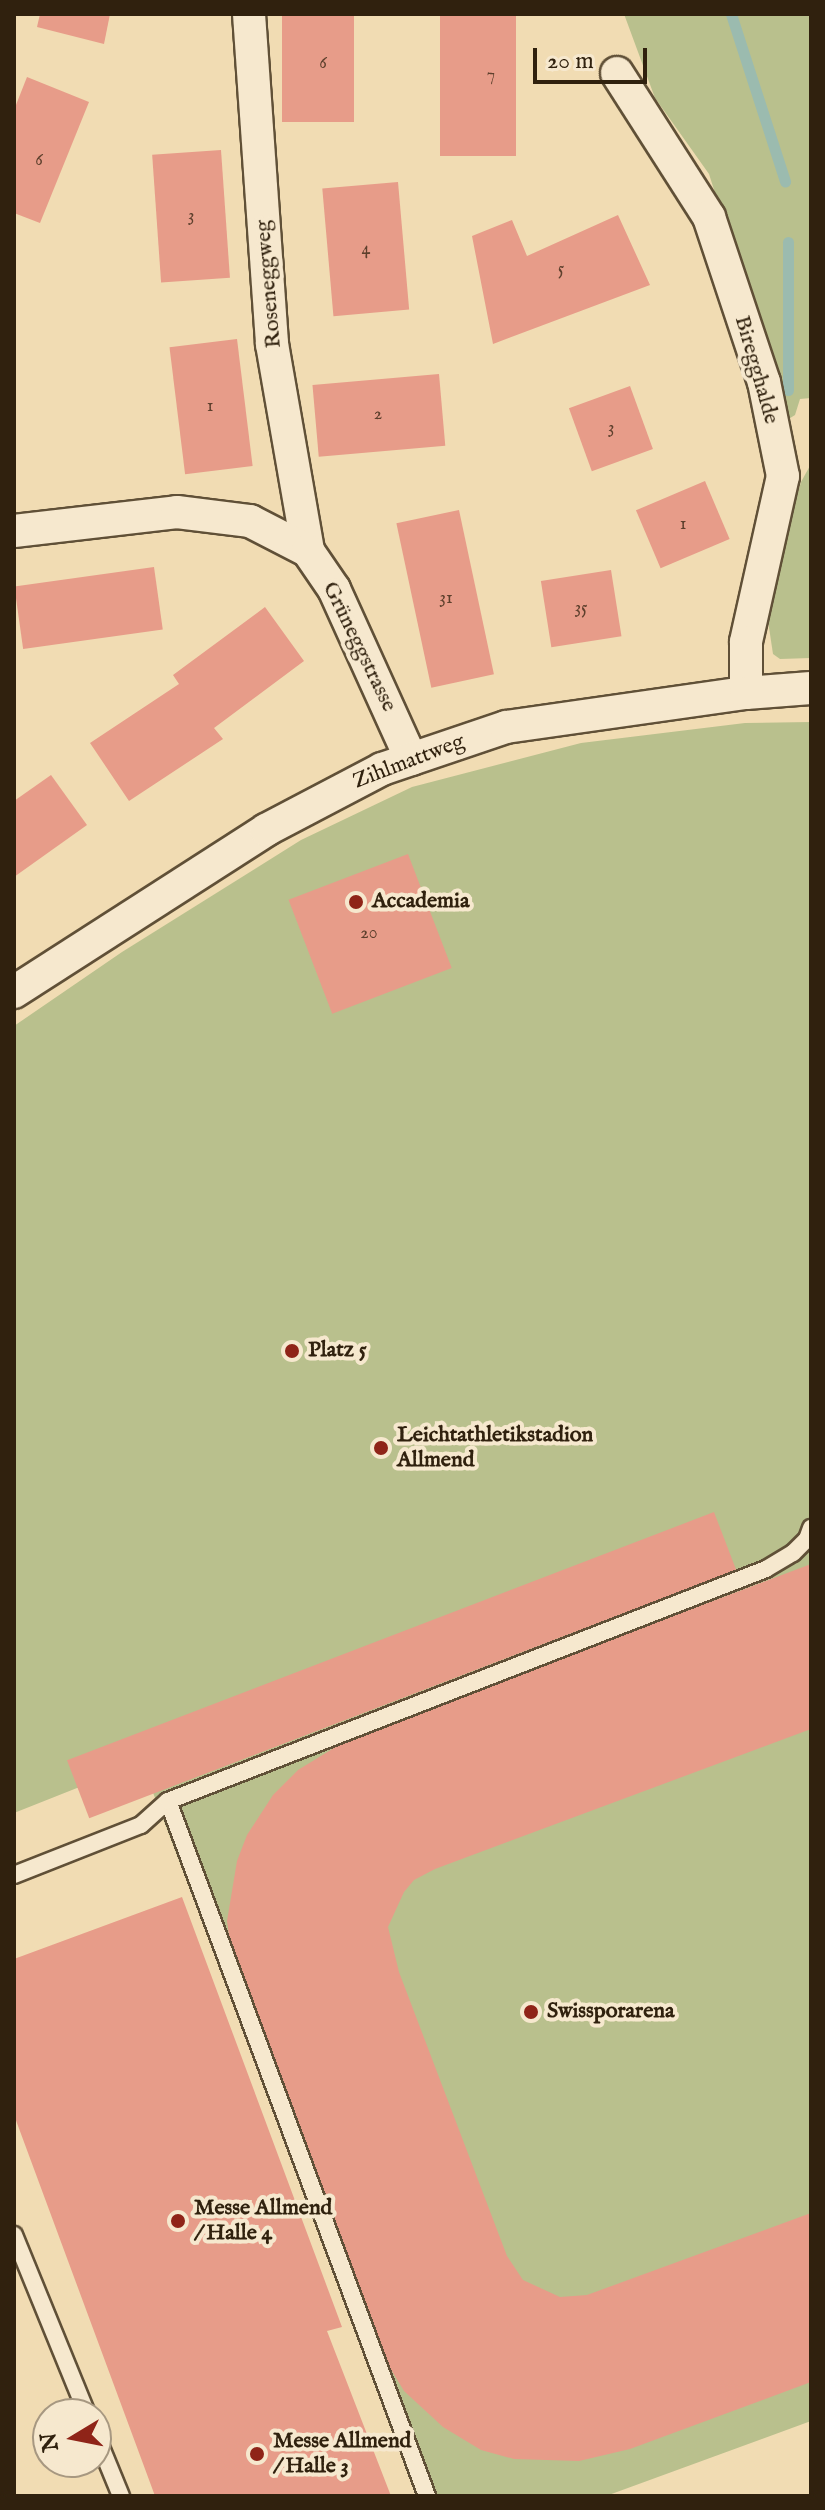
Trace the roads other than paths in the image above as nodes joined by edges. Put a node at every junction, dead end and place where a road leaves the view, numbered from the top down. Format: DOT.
graph roads {
  1 [pos="249,14"];
  2 [pos="617,73"];
  3 [pos="14,531"];
  4 [pos="308,551"];
  5 [pos="811,688"];
  6 [pos="746,693"];
  7 [pos="411,759"];
  8 [pos="14,992"];
  9 [pos="811,1528"];
  10 [pos="168,1801"];
  11 [pos="14,1875"];
  12 [pos="14,2235"];
  13 [pos="80,2398"];
  14 [pos="112,2474"];
  15 [pos="121,2496"];
  16 [pos="427,2496"];
  1 -- 4 [label="street, Roseneggweg"];
  2 -- 6 [label="street, Biregghalde"];
  3 -- 4 [label="street, Grüneggstrasse"];
  4 -- 7 [label="street, Grüneggstrasse"];
  5 -- 6 [label="street, Zihlmattweg"];
  6 -- 7 [label="street, Zihlmattweg"];
  7 -- 8 [label="street, Zihlmattweg"];
  9 -- 10 [label="lane"];
  10 -- 11 [label="lane"];
  10 -- 16 [label="lane"];
  12 -- 13 [label="lane"];
  14 -- 15 [label="lane"];
}
